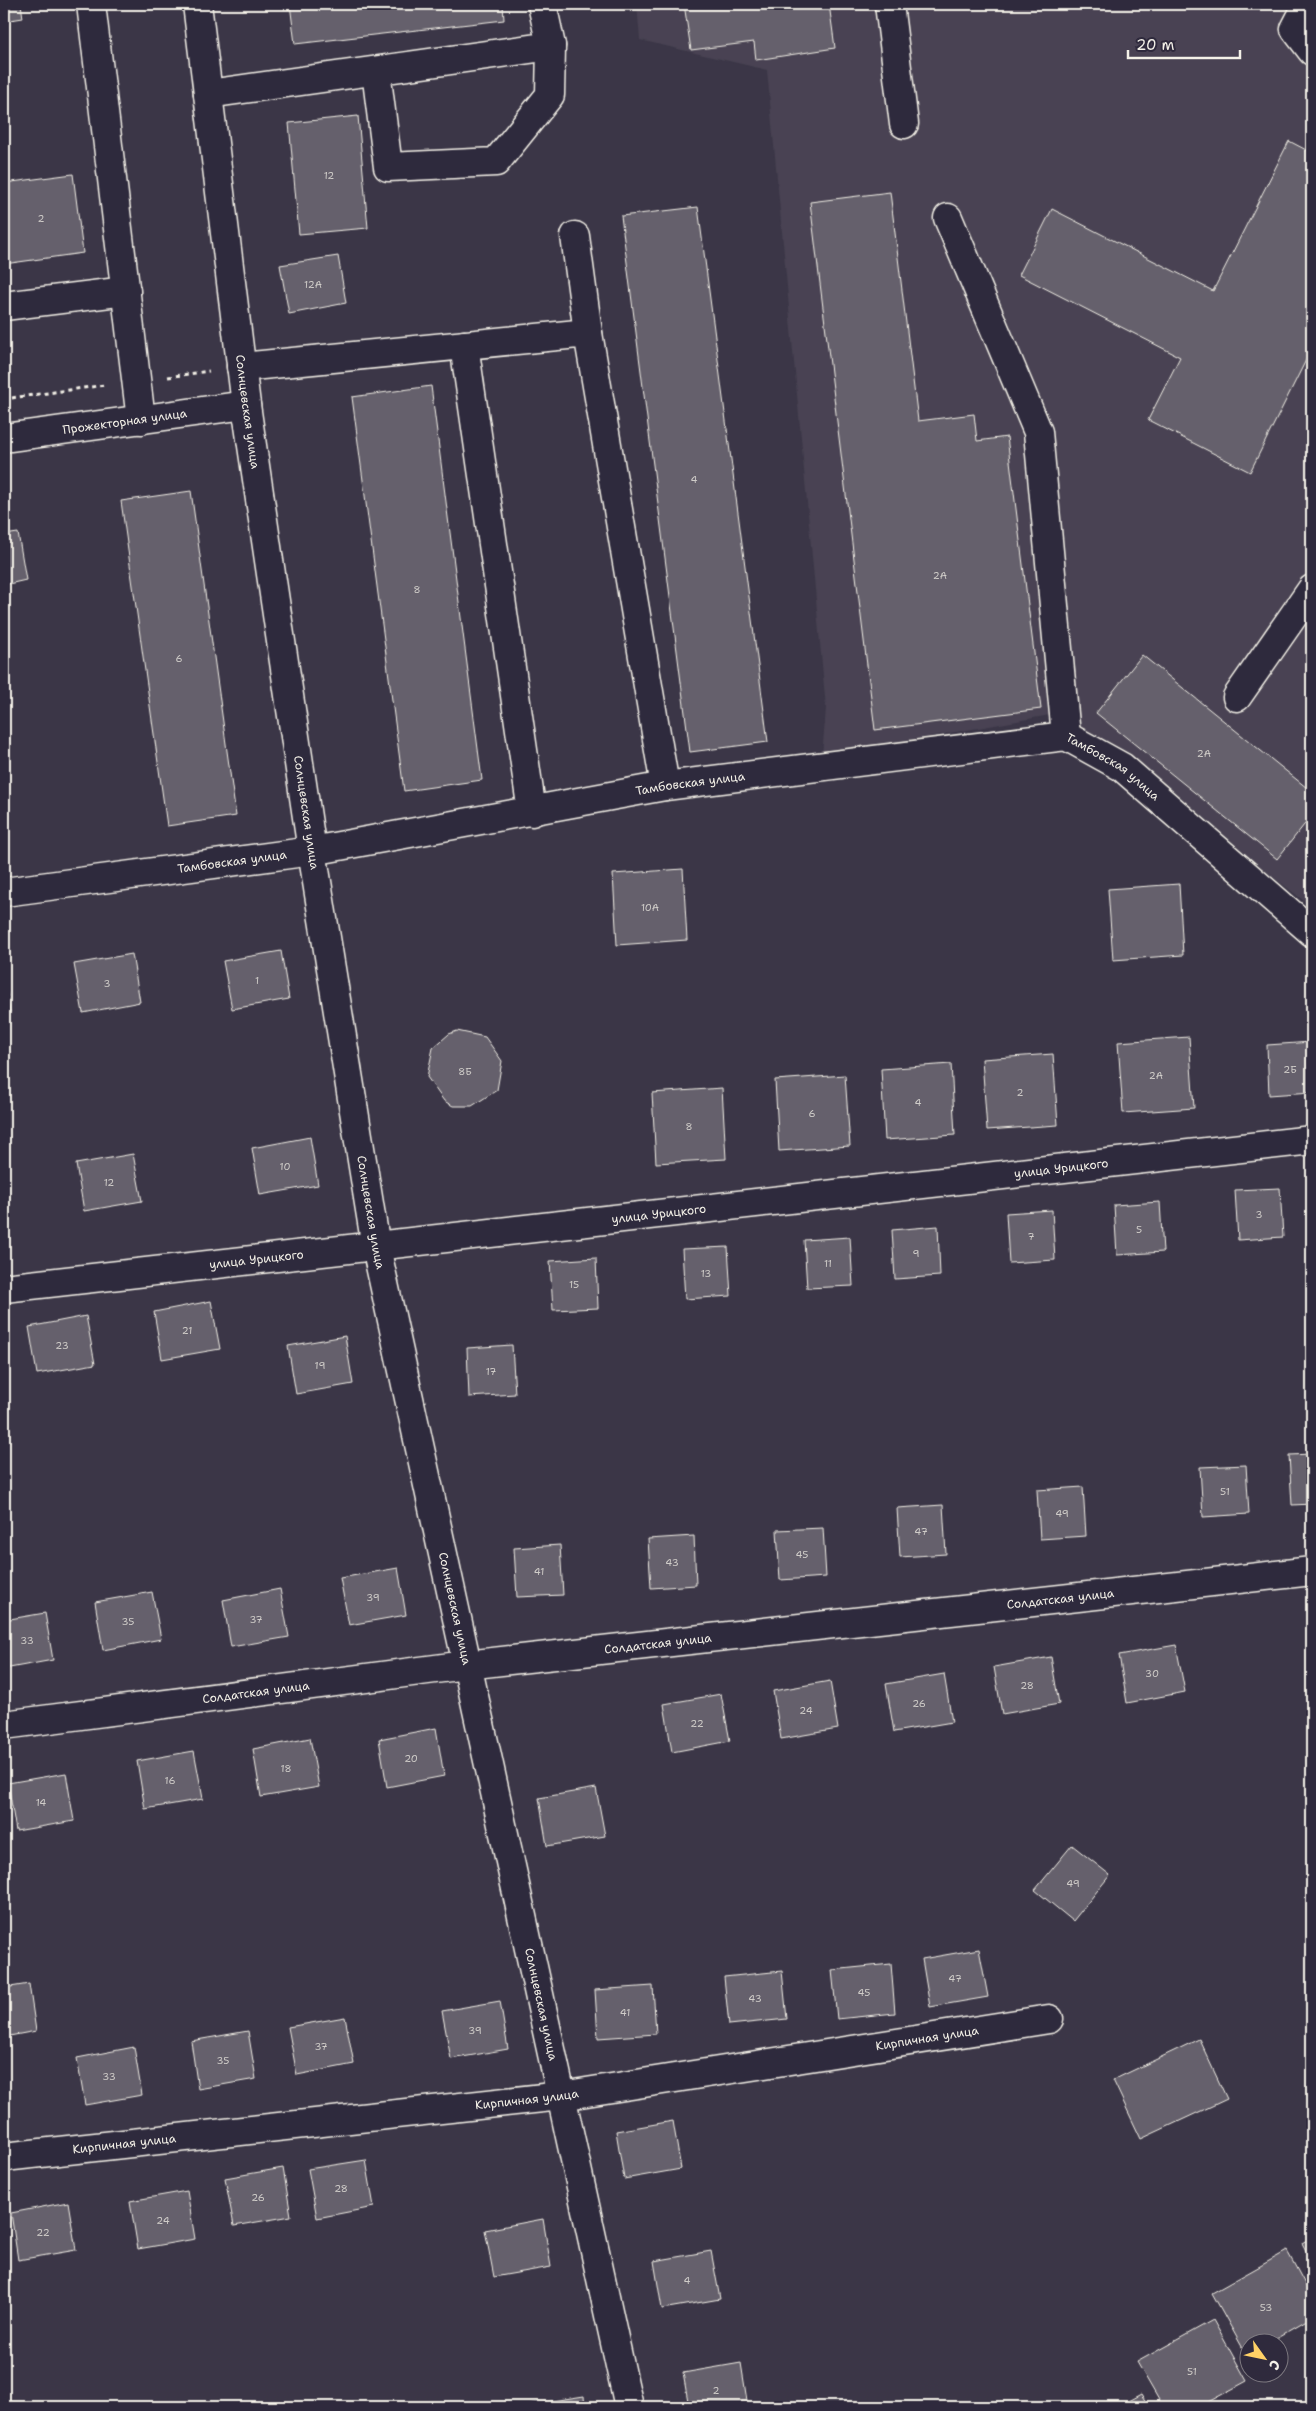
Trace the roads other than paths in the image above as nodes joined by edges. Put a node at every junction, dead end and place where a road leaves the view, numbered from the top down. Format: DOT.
graph roads {
  1 [pos="91,4"];
  2 [pos="197,4"];
  3 [pos="542,4"];
  4 [pos="889,4"];
  5 [pos="1309,6"];
  6 [pos="551,46"];
  7 [pos="1312,51"];
  8 [pos="376,71"];
  9 [pos="208,94"];
  10 [pos="904,124"];
  11 [pos="948,218"];
  12 [pos="575,236"];
  13 [pos="126,291"];
  14 [pos="4,306"];
  15 [pos="588,333"];
  16 [pos="464,345"];
  17 [pos="241,367"];
  18 [pos="246,405"];
  19 [pos="140,420"];
  20 [pos="4,438"];
  21 [pos="1312,589"];
  22 [pos="1237,697"];
  23 [pos="1066,736"];
  24 [pos="665,786"];
  25 [pos="532,812"];
  26 [pos="312,851"];
  27 [pos="4,892"];
  28 [pos="1312,932"];
  29 [pos="1312,1140"];
  30 [pos="376,1247"];
  31 [pos="4,1288"];
  32 [pos="1312,1571"];
  33 [pos="466,1665"];
  34 [pos="4,1725"];
  35 [pos="1048,2019"];
  36 [pos="561,2096"];
  37 [pos="4,2157"];
  38 [pos="629,2407"];
  1 -- 13 [label="street"];
  2 -- 9 [label="street, Солнцевская улица"];
  3 -- 6 [label="street"];
  4 -- 10 [label="street"];
  5 -- 7 [label="street"];
  6 -- 8 [label="street"];
  6 -- 8 [label="street"];
  8 -- 9 [label="street"];
  9 -- 17 [label="street, Солнцевская улица"];
  11 -- 23 [label="street"];
  12 -- 15 [label="street"];
  13 -- 14 [label="street"];
  13 -- 19 [label="street"];
  15 -- 16 [label="street"];
  15 -- 24 [label="street"];
  16 -- 17 [label="street"];
  16 -- 25 [label="street"];
  17 -- 18 [label="street, Солнцевская улица"];
  18 -- 19 [label="street, Прожекторная улица"];
  18 -- 26 [label="street, Солнцевская улица"];
  19 -- 20 [label="street, Прожекторная улица"];
  21 -- 22 [label="street"];
  23 -- 24 [label="street, Тамбовская улица"];
  23 -- 28 [label="street, Тамбовская улица"];
  24 -- 25 [label="street, Тамбовская улица"];
  25 -- 26 [label="street, Тамбовская улица"];
  26 -- 27 [label="street, Тамбовская улица"];
  26 -- 30 [label="street, Солнцевская улица"];
  29 -- 30 [label="street, улица Урицкого"];
  30 -- 31 [label="street, улица Урицкого"];
  30 -- 33 [label="street, Солнцевская улица"];
  32 -- 33 [label="street, Солдатская улица"];
  33 -- 34 [label="street, Солдатская улица"];
  33 -- 36 [label="street, Солнцевская улица"];
  35 -- 36 [label="street, Кирпичная улица"];
  36 -- 37 [label="street, Кирпичная улица"];
  36 -- 38 [label="street, Солнцевская улица"];
}
